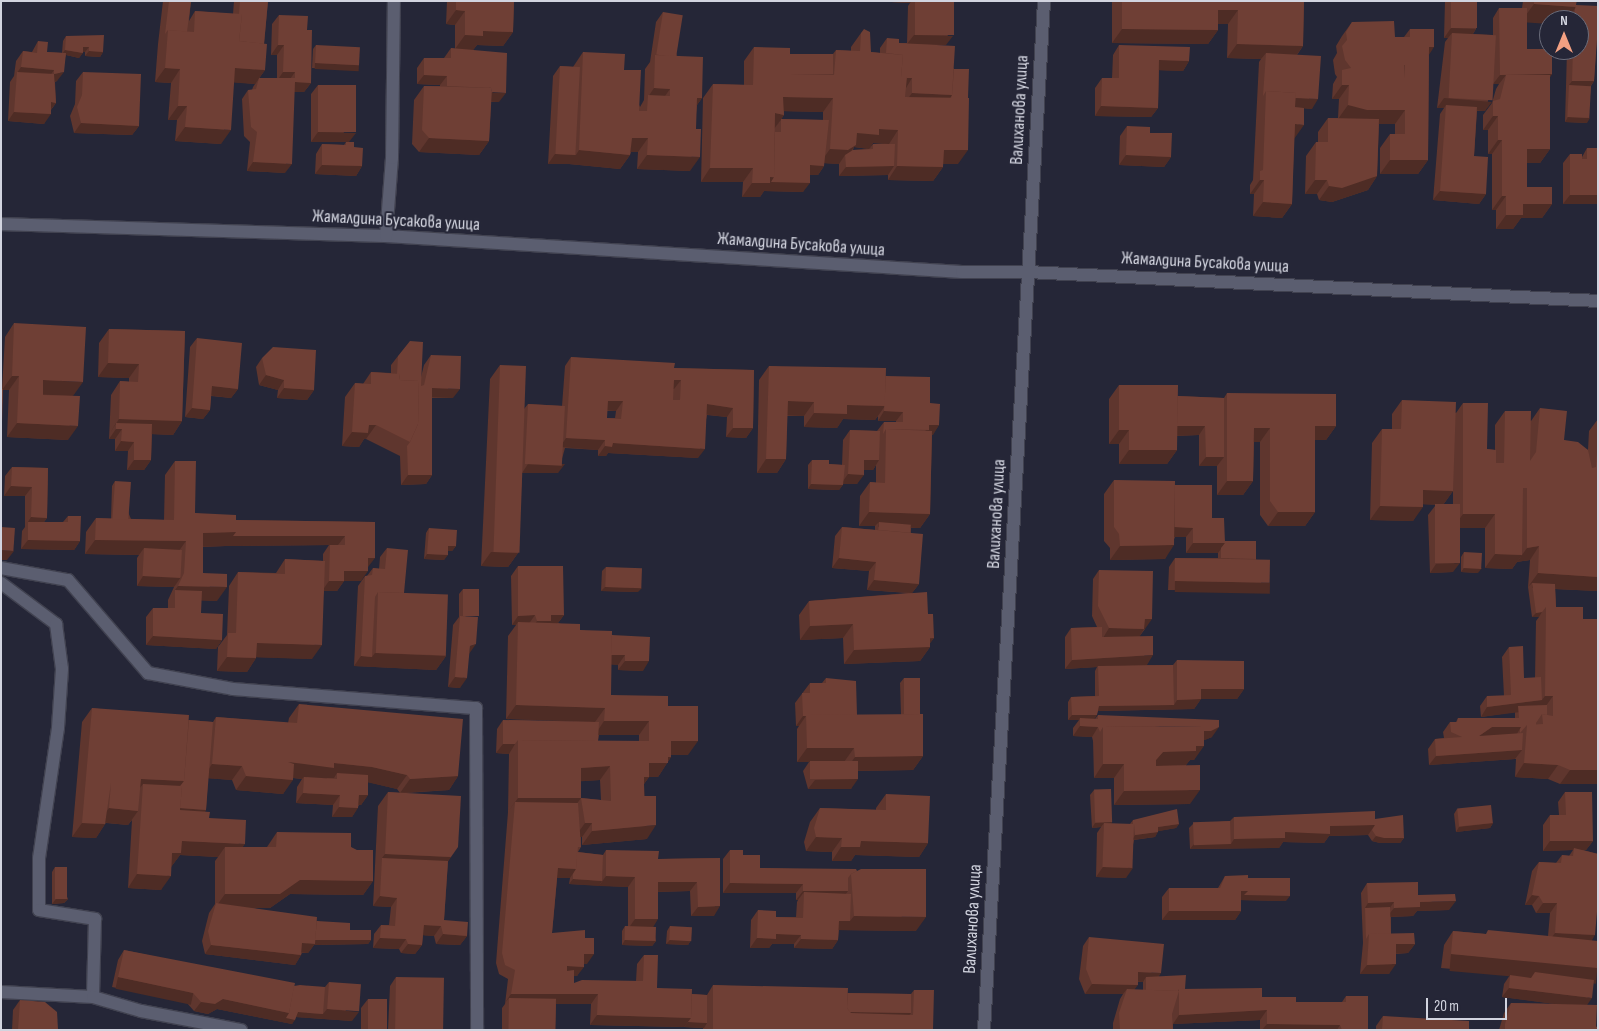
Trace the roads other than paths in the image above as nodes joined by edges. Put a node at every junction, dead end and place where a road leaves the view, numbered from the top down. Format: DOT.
graph roads {
  1 [pos="394,1"];
  2 [pos="1044,1"];
  3 [pos="1,224"];
  4 [pos="386,236"];
  5 [pos="1028,272"];
  6 [pos="1598,301"];
  7 [pos="1,568"];
  8 [pos="1,583"];
  9 [pos="1,992"];
  10 [pos="93,997"];
  11 [pos="241,1030"];
  12 [pos="477,1030"];
  13 [pos="984,1030"];
  1 -- 4 [label="street"];
  2 -- 5 [label="street, Валиханова улица"];
  3 -- 4 [label="street, Жамалдина Бусакова улица"];
  4 -- 5 [label="street, Жамалдина Бусакова улица"];
  5 -- 6 [label="street, Жамалдина Бусакова улица"];
  5 -- 13 [label="street, Валиханова улица"];
  7 -- 12 [label="street"];
  8 -- 10 [label="street"];
  9 -- 10 [label="street"];
  10 -- 11 [label="street"];
}
